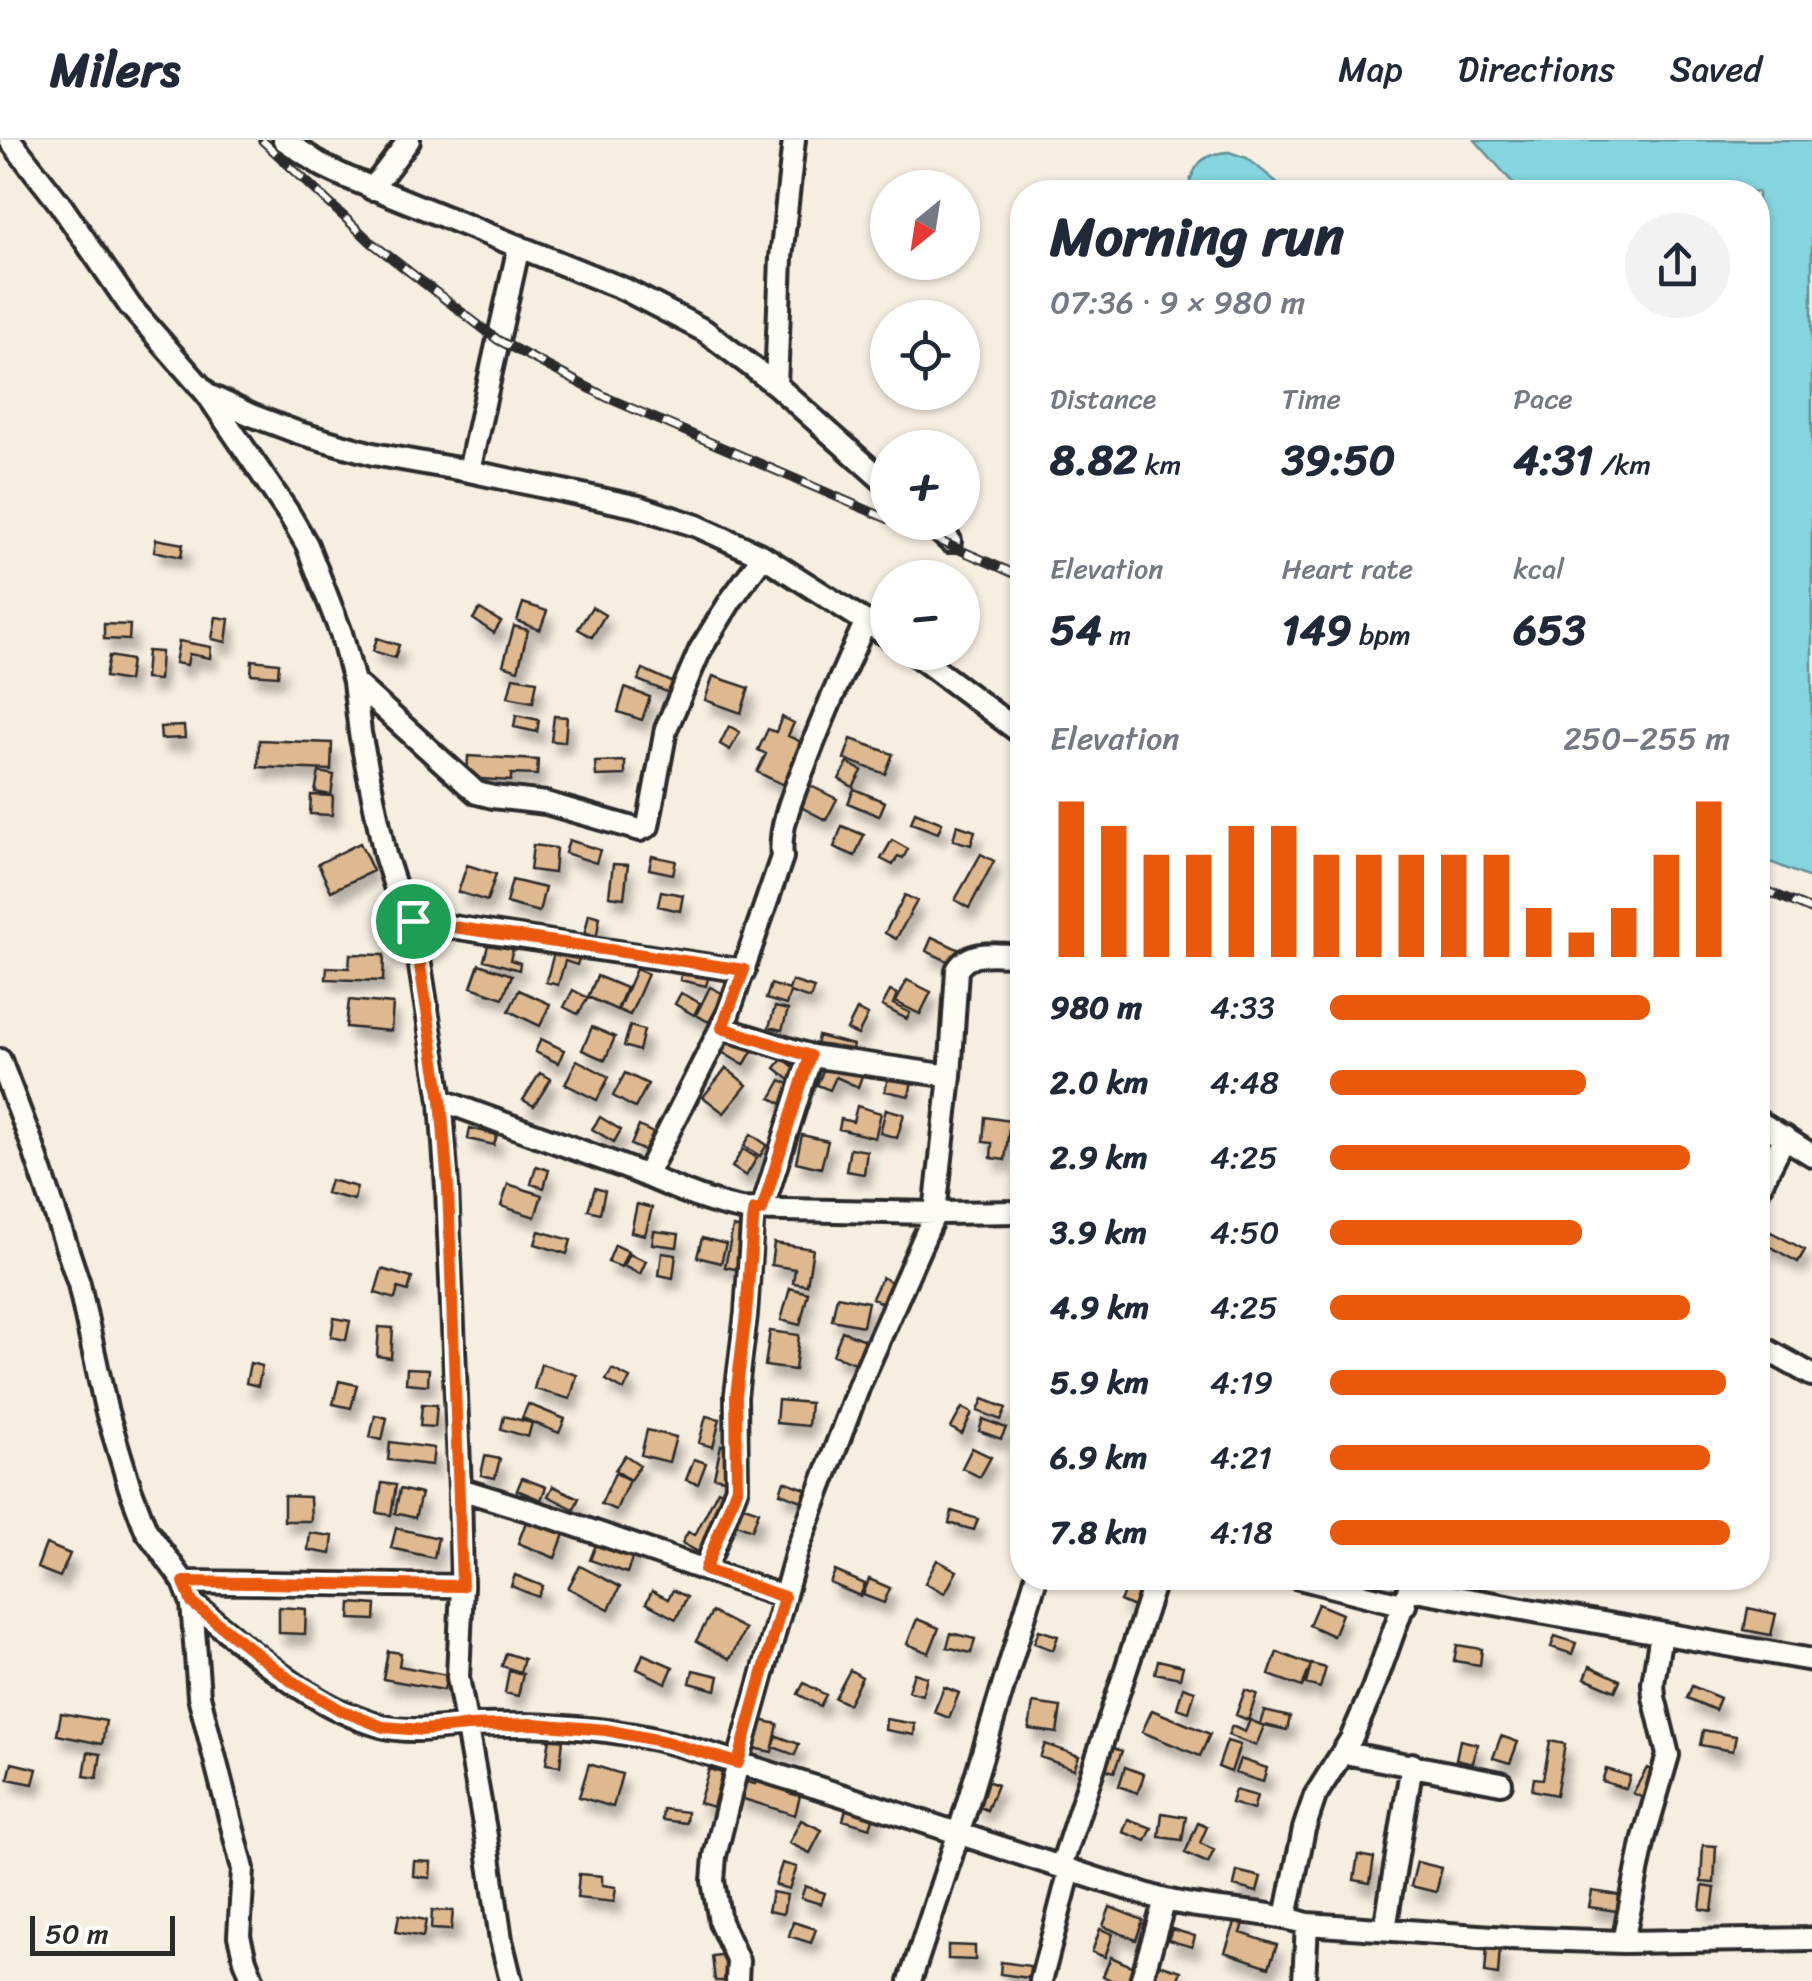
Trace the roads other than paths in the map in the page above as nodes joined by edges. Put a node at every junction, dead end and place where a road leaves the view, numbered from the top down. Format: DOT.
graph roads {
  1 [pos="10,140"];
  2 [pos="284,140"];
  3 [pos="409,140"];
  4 [pos="794,140"];
  5 [pos="372,189"];
  6 [pos="519,246"];
  7 [pos="776,385"];
  8 [pos="206,394"];
  9 [pos="870,469"];
  10 [pos="469,471"];
  11 [pos="763,556"];
  12 [pos="866,621"];
  13 [pos="870,624"];
  14 [pos="936,670"];
  15 [pos="354,682"];
  16 [pos="1010,725"];
  17 [pos="413,921"];
  18 [pos="1010,956"];
  19 [pos="744,970"];
  20 [pos="722,1028"];
  21 [pos="810,1056"];
  22 [pos="0,1060"];
  23 [pos="950,1076"];
  24 [pos="441,1100"];
  25 [pos="1770,1129"];
  26 [pos="1785,1138"];
  27 [pos="1812,1155"];
  28 [pos="1770,1167"];
  29 [pos="646,1176"];
  30 [pos="758,1210"];
  31 [pos="1010,1212"];
  32 [pos="935,1214"];
  33 [pos="1770,1352"];
  34 [pos="1812,1375"];
  35 [pos="460,1489"];
  36 [pos="705,1570"];
  37 [pos="184,1582"];
  38 [pos="462,1586"];
  39 [pos="1032,1590"];
  40 [pos="1152,1590"];
  41 [pos="1409,1590"];
  42 [pos="784,1597"];
  43 [pos="192,1603"];
  44 [pos="1661,1634"];
  45 [pos="1812,1660"];
  46 [pos="467,1726"];
  47 [pos="1344,1753"];
  48 [pos="738,1763"];
  49 [pos="1412,1764"];
  50 [pos="1501,1783"];
  51 [pos="959,1832"];
  52 [pos="1066,1869"];
  53 [pos="1165,1900"];
  54 [pos="1286,1917"];
  55 [pos="1307,1924"];
  56 [pos="1386,1929"];
  57 [pos="1812,1939"];
  58 [pos="1623,1942"];
  59 [pos="254,1981"];
  60 [pos="511,1981"];
  61 [pos="737,1981"];
  62 [pos="910,1981"];
  63 [pos="1041,1981"];
  64 [pos="1141,1981"];
  65 [pos="1304,1981"];
  1 -- 8 [label="street"];
  2 -- 5 [label="street"];
  3 -- 5 [label="street"];
  4 -- 7 [label="street"];
  5 -- 6 [label="street"];
  6 -- 7 [label="street"];
  6 -- 10 [label="street"];
  7 -- 9 [label="street"];
  8 -- 10 [label="street"];
  8 -- 15 [label="street"];
  10 -- 11 [label="street"];
  11 -- 12 [label="street"];
  11 -- 15 [label="street"];
  12 -- 13 [label="street"];
  12 -- 19 [label="street"];
  14 -- 16 [label="street"];
  15 -- 17 [label="street"];
  17 -- 19 [label="street"];
  17 -- 24 [label="street"];
  18 -- 23 [label="street"];
  19 -- 20 [label="street"];
  20 -- 21 [label="street"];
  20 -- 29 [label="street"];
  21 -- 23 [label="street"];
  21 -- 30 [label="street"];
  22 -- 37 [label="street"];
  23 -- 32 [label="street"];
  24 -- 29 [label="street"];
  24 -- 35 [label="street"];
  25 -- 26 [label="street"];
  26 -- 27 [label="street"];
  26 -- 28 [label="street"];
  29 -- 30 [label="street"];
  30 -- 32 [label="street"];
  30 -- 36 [label="street"];
  31 -- 32 [label="street"];
  32 -- 42 [label="street"];
  33 -- 34 [label="street"];
  35 -- 36 [label="street"];
  35 -- 38 [label="street"];
  36 -- 42 [label="street"];
  37 -- 38 [label="street"];
  37 -- 43 [label="street"];
  38 -- 46 [label="street"];
  39 -- 51 [label="street"];
  40 -- 52 [label="street"];
  41 -- 44 [label="street"];
  41 -- 47 [label="street"];
  42 -- 48 [label="street"];
  43 -- 46 [label="street"];
  43 -- 59 [label="street"];
  44 -- 45 [label="street"];
  44 -- 58 [label="street"];
  46 -- 48 [label="street"];
  46 -- 60 [label="street"];
  47 -- 49 [label="street"];
  47 -- 54 [label="street"];
  48 -- 51 [label="street"];
  48 -- 61 [label="street"];
  49 -- 50 [label="street"];
  49 -- 56 [label="street"];
  51 -- 52 [label="street"];
  51 -- 62 [label="street"];
  52 -- 53 [label="street"];
  52 -- 63 [label="street"];
  53 -- 54 [label="street"];
  53 -- 64 [label="street"];
  54 -- 55 [label="street"];
  55 -- 56 [label="street"];
  55 -- 65 [label="street"];
  56 -- 58 [label="street"];
  57 -- 58 [label="street"];
}
